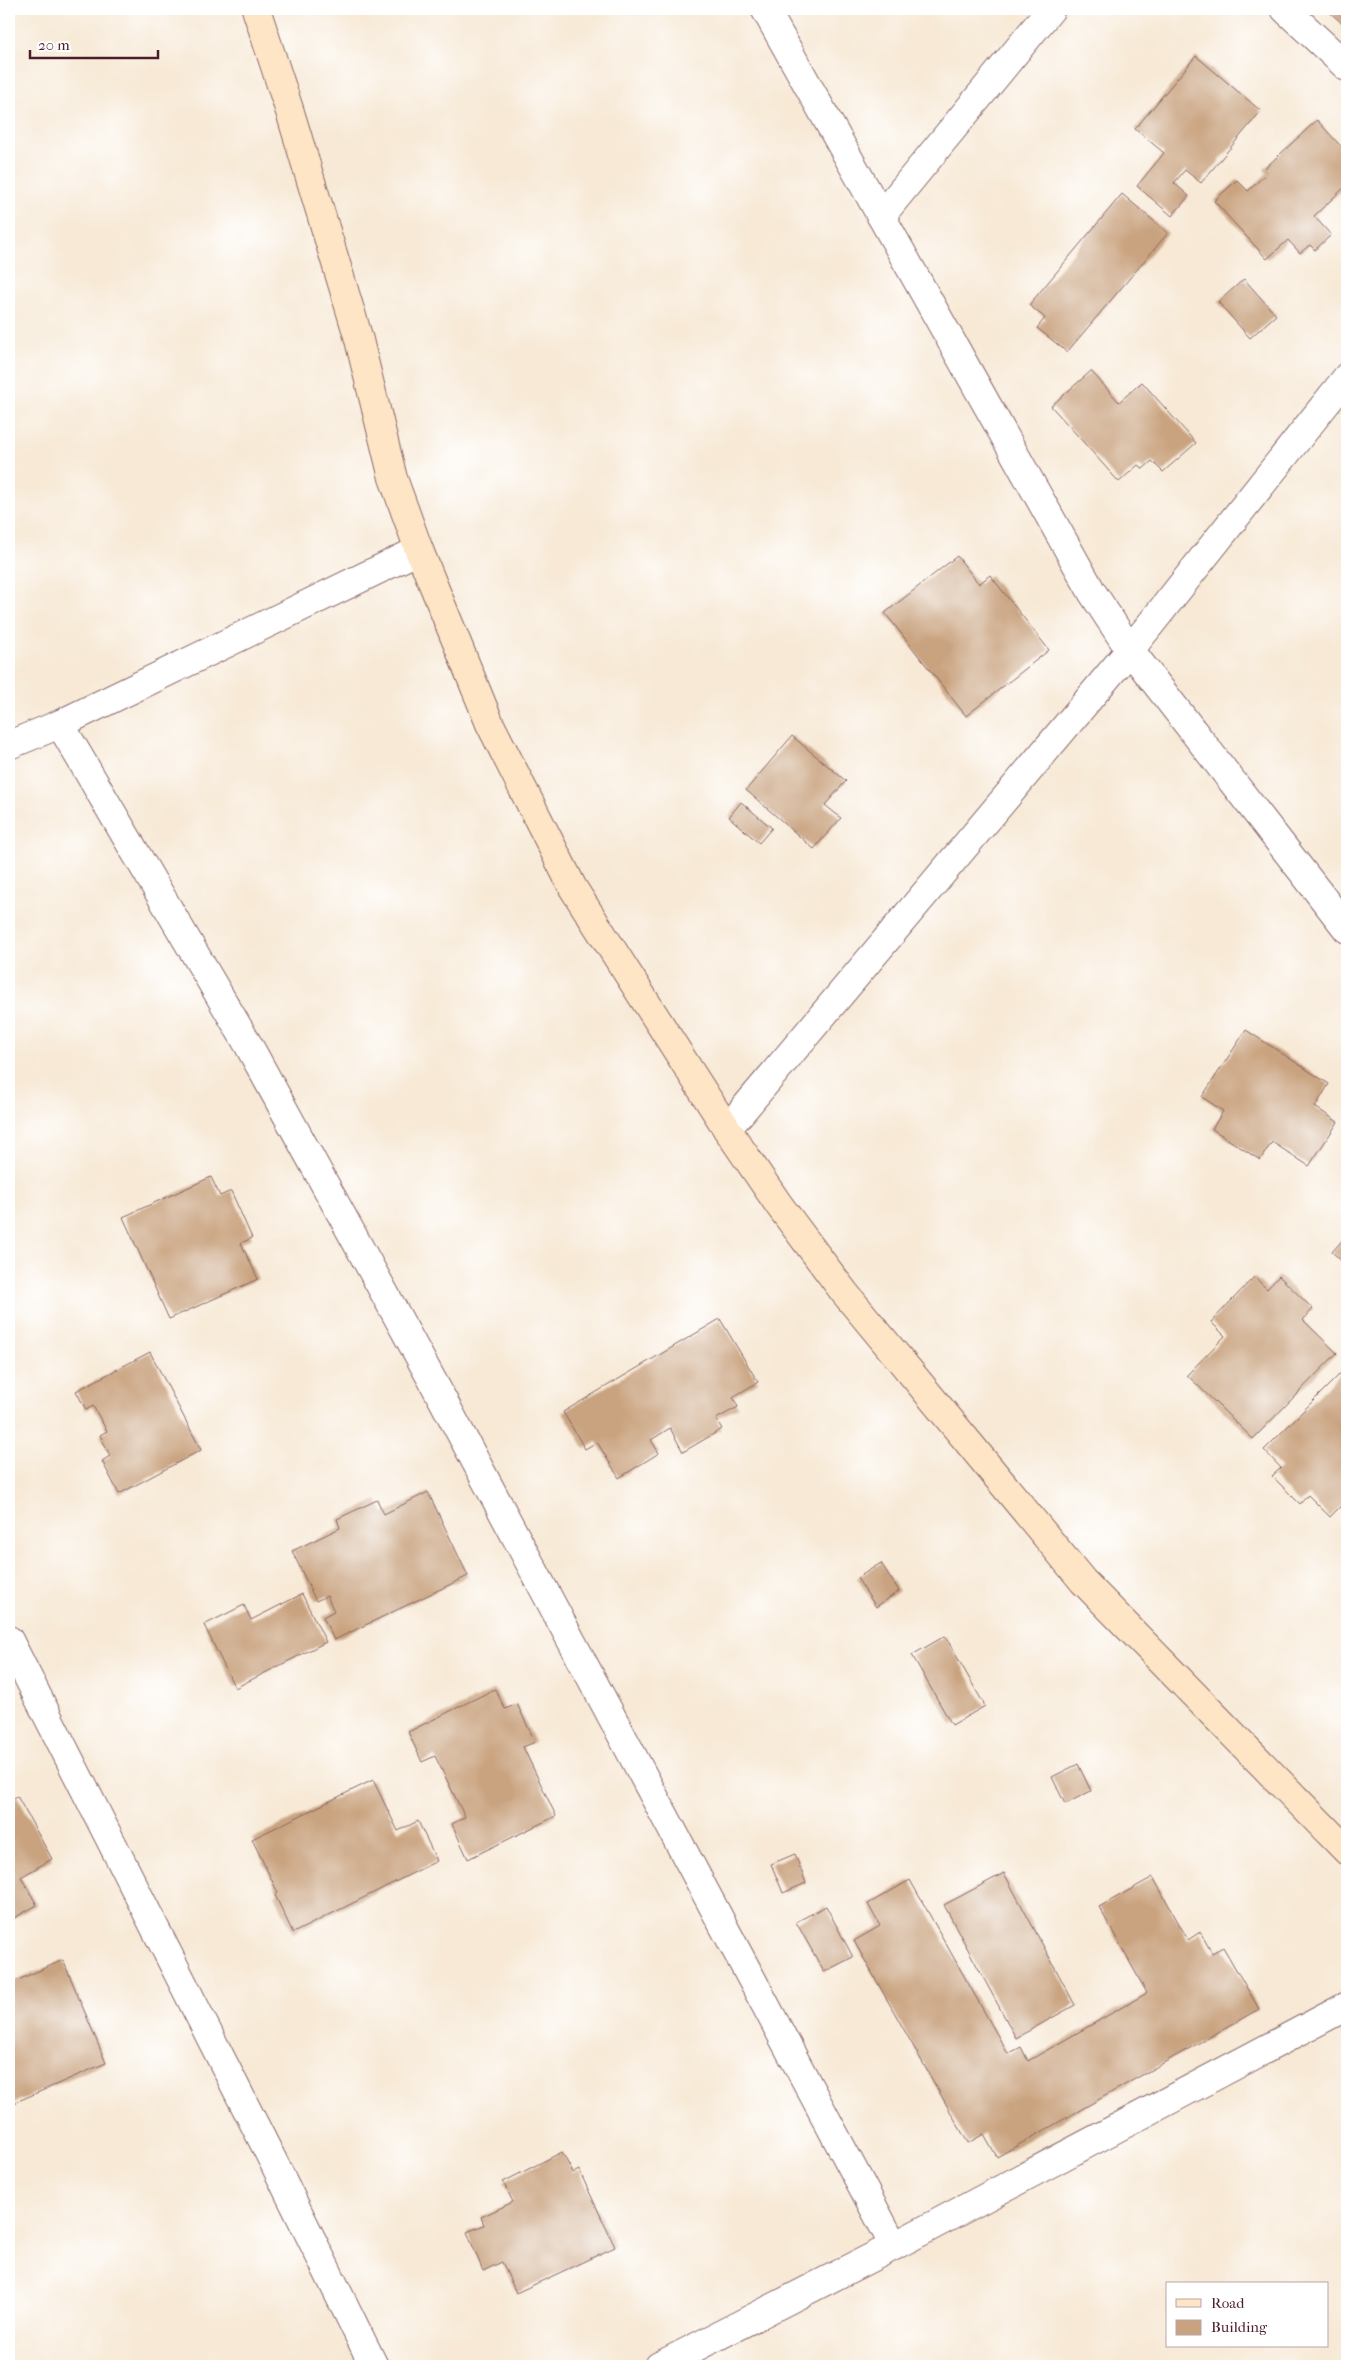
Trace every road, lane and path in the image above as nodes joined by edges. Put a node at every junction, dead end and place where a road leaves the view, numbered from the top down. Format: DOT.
graph roads {
  1 [pos="256,9"];
  2 [pos="765,9"];
  3 [pos="1051,9"];
  4 [pos="1285,9"];
  5 [pos="1347,67"];
  6 [pos="881,216"];
  7 [pos="1347,377"];
  8 [pos="418,550"];
  9 [pos="1130,650"];
  10 [pos="60,724"];
  11 [pos="9,745"];
  12 [pos="1347,929"];
  13 [pos="727,1129"];
  14 [pos="9,1640"];
  15 [pos="1347,1851"];
  16 [pos="1347,2006"];
  17 [pos="894,2246"];
  18 [pos="374,2366"];
  19 [pos="659,2366"];
  1 -- 8 [label="main road"];
  2 -- 6 [label="street"];
  3 -- 6 [label="street"];
  4 -- 5 [label="street"];
  6 -- 9 [label="street"];
  7 -- 9 [label="street"];
  8 -- 10 [label="street"];
  8 -- 13 [label="main road"];
  9 -- 12 [label="street"];
  9 -- 13 [label="street"];
  10 -- 11 [label="street"];
  10 -- 17 [label="street"];
  13 -- 15 [label="main road"];
  14 -- 18 [label="street"];
  16 -- 17 [label="street"];
  17 -- 19 [label="street"];
}
